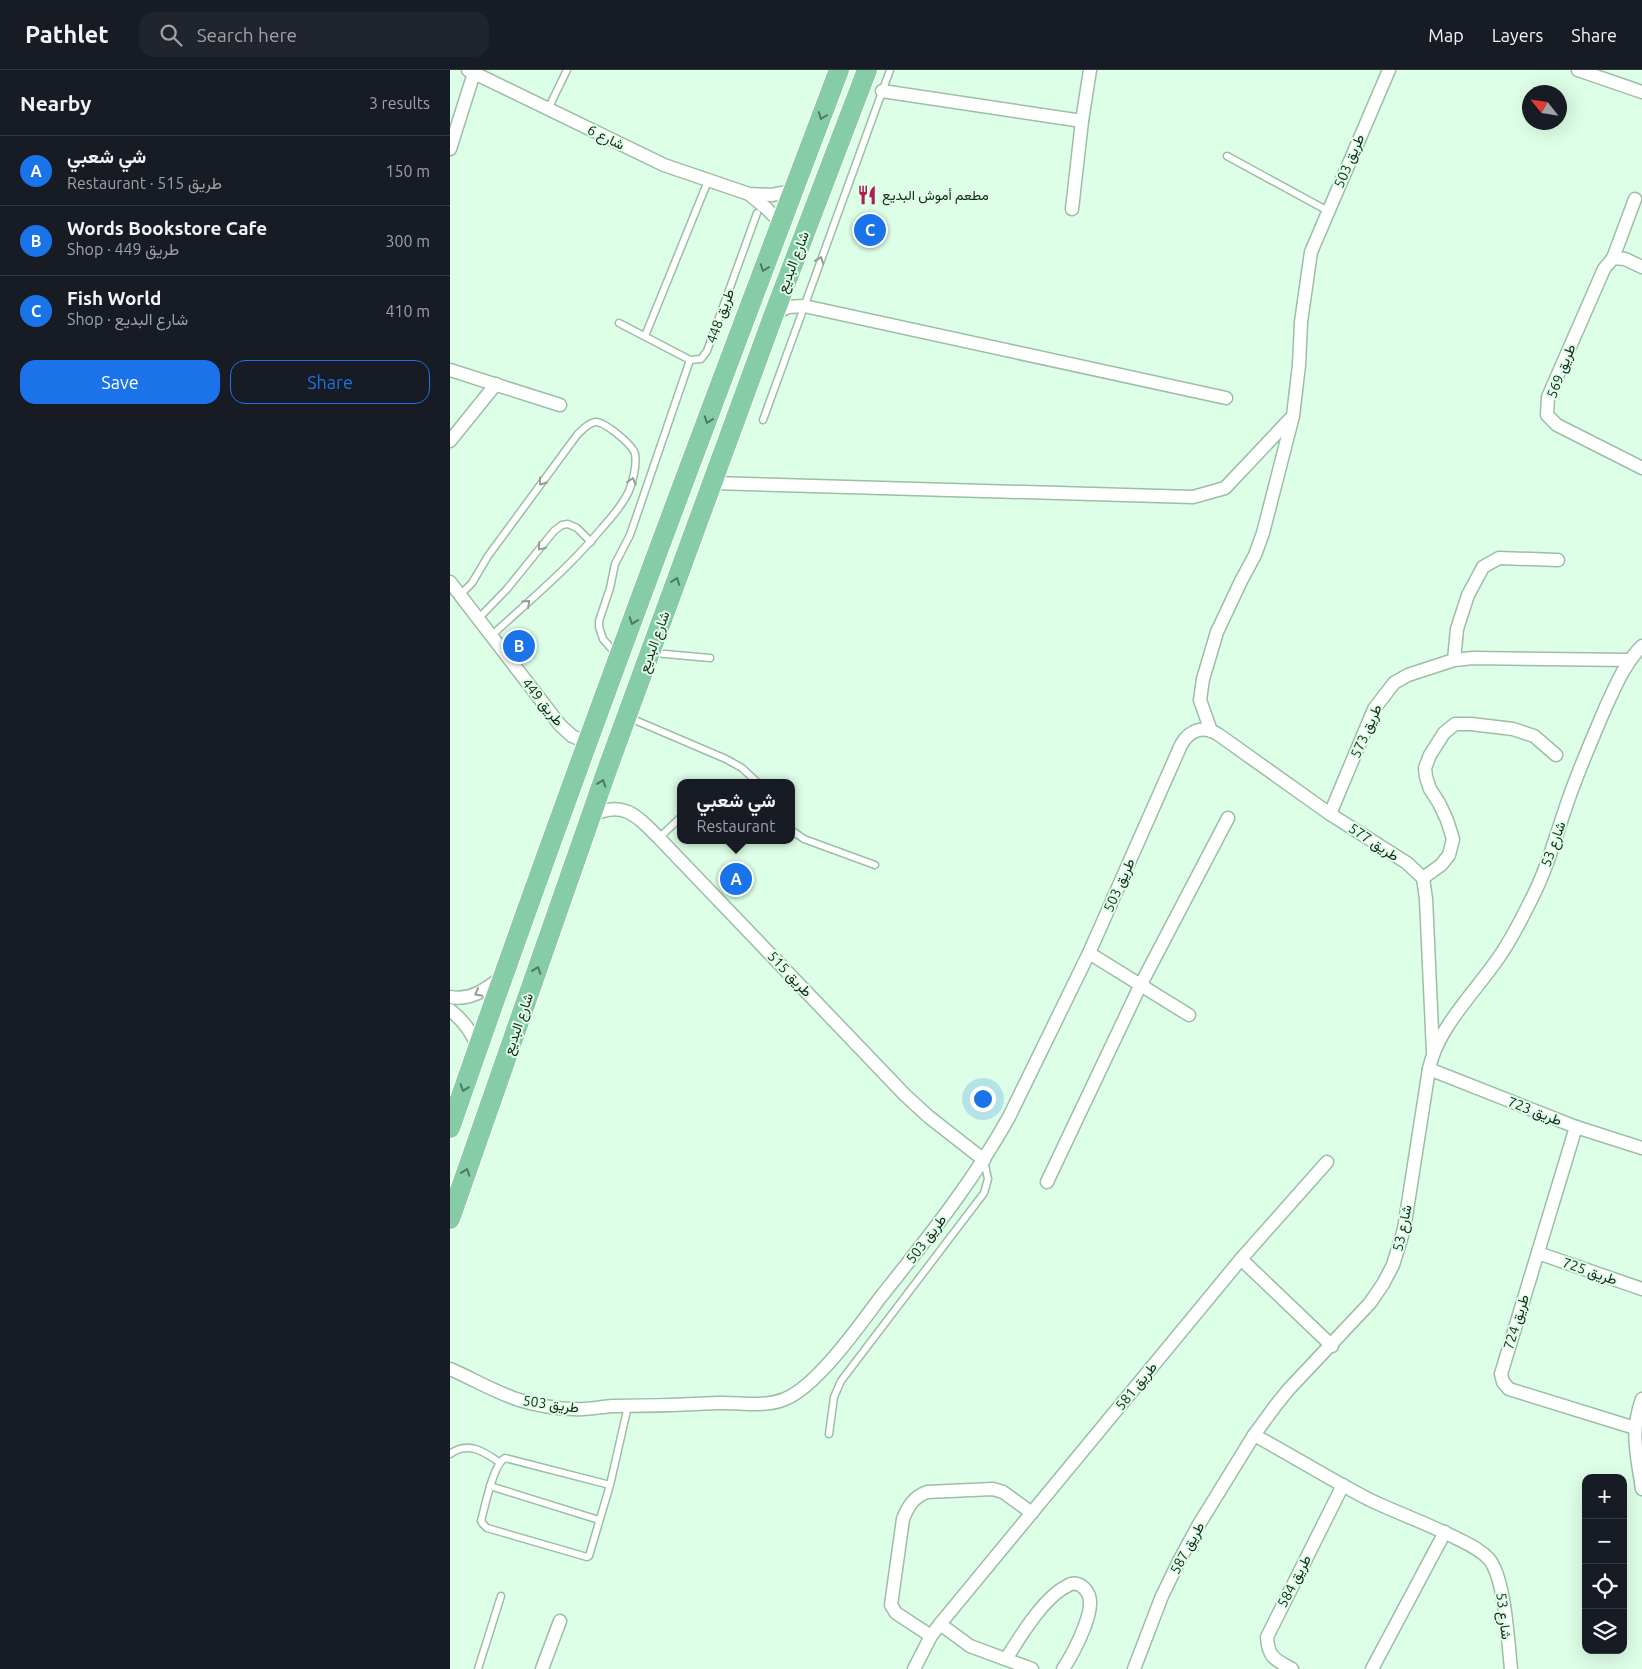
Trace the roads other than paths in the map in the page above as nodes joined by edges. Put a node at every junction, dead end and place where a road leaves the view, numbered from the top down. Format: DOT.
graph roads {
  1 [pos="567,70"];
  2 [pos="839,70"];
  3 [pos="868,70"];
  4 [pos="890,70"];
  5 [pos="1090,70"];
  6 [pos="1388,70"];
  7 [pos="1578,70"];
  8 [pos="471,72"];
  9 [pos="1614,76"];
  10 [pos="882,91"];
  11 [pos="1642,92"];
  12 [pos="548,109"];
  13 [pos="1082,121"];
  14 [pos="450,149"];
  15 [pos="1227,156"];
  16 [pos="708,181"];
  17 [pos="793,191"];
  18 [pos="749,194"];
  19 [pos="1634,199"];
  20 [pos="1072,209"];
  21 [pos="1328,211"];
  22 [pos="757,213"];
  23 [pos="781,223"];
  24 [pos="1613,258"];
  25 [pos="1642,266"];
  26 [pos="784,287"];
  27 [pos="804,306"];
  28 [pos="774,314"];
  29 [pos="619,323"];
  30 [pos="645,336"];
  31 [pos="690,360"];
  32 [pos="450,370"];
  33 [pos="496,384"];
  34 [pos="1226,398"];
  35 [pos="560,405"];
  36 [pos="1293,416"];
  37 [pos="763,420"];
  38 [pos="450,441"];
  39 [pos="1642,468"];
  40 [pos="712,483"];
  41 [pos="591,542"];
  42 [pos="1558,560"];
  43 [pos="450,582"];
  44 [pos="460,595"];
  45 [pos="478,619"];
  46 [pos="491,636"];
  47 [pos="1642,646"];
  48 [pos="650,653"];
  49 [pos="619,656"];
  50 [pos="710,658"];
  51 [pos="1454,660"];
  52 [pos="1629,660"];
  53 [pos="627,716"];
  54 [pos="1211,730"];
  55 [pos="588,743"];
  56 [pos="1556,755"];
  57 [pos="754,779"];
  58 [pos="1330,814"];
  59 [pos="590,816"];
  60 [pos="1228,818"];
  61 [pos="677,820"];
  62 [pos="795,833"];
  63 [pos="659,838"];
  64 [pos="874,865"];
  65 [pos="1423,878"];
  66 [pos="1089,953"];
  67 [pos="502,977"];
  68 [pos="1140,986"];
  69 [pos="450,998"];
  70 [pos="450,1010"];
  71 [pos="1189,1015"];
  72 [pos="478,1048"];
  73 [pos="1433,1052"];
  74 [pos="1429,1069"];
  75 [pos="1576,1127"];
  76 [pos="450,1128"];
  77 [pos="1642,1148"];
  78 [pos="984,1160"];
  79 [pos="1327,1162"];
  80 [pos="1047,1182"];
  81 [pos="450,1218"];
  82 [pos="1538,1253"];
  83 [pos="1241,1259"];
  84 [pos="1642,1289"];
  85 [pos="1332,1346"];
  86 [pos="450,1369"];
  87 [pos="1642,1399"];
  88 [pos="628,1406"];
  89 [pos="1634,1428"];
  90 [pos="829,1434"];
  91 [pos="1254,1435"];
  92 [pos="450,1454"];
  93 [pos="500,1462"];
  94 [pos="610,1485"];
  95 [pos="490,1486"];
  96 [pos="1343,1486"];
  97 [pos="1642,1489"];
  98 [pos="1032,1513"];
  99 [pos="599,1520"];
  100 [pos="1445,1532"];
  101 [pos="501,1596"];
  102 [pos="560,1620"];
  103 [pos="940,1624"];
  104 [pos="931,1636"];
  105 [pos="1006,1659"];
  106 [pos="478,1669"];
  107 [pos="542,1669"];
  108 [pos="914,1669"];
  109 [pos="1032,1669"];
  110 [pos="1063,1669"];
  111 [pos="1134,1669"];
  112 [pos="1292,1669"];
  113 [pos="1372,1669"];
  114 [pos="1511,1669"];
  1 -- 12 [label="lane"];
  2 -- 17 [label="main road, شارع البديع, one-way"];
  3 -- 26 [label="main road, شارع البديع"];
  4 -- 10 [label="lane"];
  5 -- 13 [label="street"];
  6 -- 21 [label="street, طريق 503"];
  7 -- 9 [label="street"];
  8 -- 12 [label="street, شارع 6"];
  8 -- 14 [label="street"];
  9 -- 11 [label="street"];
  10 -- 13 [label="street"];
  27 -- 10 [label="lane, one-way"];
  12 -- 16 [label="street, شارع 6"];
  13 -- 20 [label="street"];
  15 -- 21 [label="lane"];
  16 -- 18 [label="street, شارع 6"];
  16 -- 30 [label="lane"];
  17 -- 18 [label="street, شارع 6"];
  17 -- 23 [label="main road, شارع البديع"];
  18 -- 23 [label="street, شارع 6"];
  19 -- 24 [label="street, طريق 569"];
  21 -- 36 [label="street, طريق 503"];
  22 -- 31 [label="lane, طريق 448"];
  23 -- 49 [label="main road, شارع البديع, one-way"];
  24 -- 25 [label="street"];
  24 -- 39 [label="street, طريق 569"];
  26 -- 27 [label="street"];
  26 -- 28 [label="main road, شارع البديع"];
  27 -- 28 [label="street"];
  27 -- 34 [label="street"];
  27 -- 37 [label="lane"];
  28 -- 40 [label="main road, شارع البديع"];
  29 -- 30 [label="lane"];
  30 -- 31 [label="lane"];
  31 -- 49 [label="lane"];
  32 -- 33 [label="street"];
  33 -- 35 [label="street"];
  33 -- 38 [label="street"];
  36 -- 40 [label="street"];
  36 -- 54 [label="street, طريق 503"];
  48 -- 40 [label="main road, شارع البديع, one-way"];
  41 -- 44 [label="lane, one-way"];
  41 -- 45 [label="lane, one-way"];
  46 -- 41 [label="lane, one-way"];
  42 -- 51 [label="street"];
  43 -- 44 [label="street, طريق 449"];
  44 -- 45 [label="street, طريق 449"];
  45 -- 46 [label="street, طريق 449"];
  46 -- 55 [label="street, طريق 449"];
  47 -- 52 [label="street, شارع 53"];
  48 -- 50 [label="lane"];
  48 -- 53 [label="main road, شارع البديع"];
  49 -- 55 [label="main road, شارع البديع"];
  51 -- 52 [label="street, طريق 573"];
  51 -- 58 [label="street, طريق 573"];
  52 -- 73 [label="street, شارع 53"];
  53 -- 57 [label="lane"];
  59 -- 53 [label="main road, شارع البديع, one-way"];
  54 -- 58 [label="street, طريق 577"];
  54 -- 66 [label="street, طريق 503"];
  55 -- 67 [label="main road, شارع البديع"];
  56 -- 65 [label="street"];
  58 -- 65 [label="street, طريق 577"];
  59 -- 63 [label="street, طريق 515"];
  81 -- 59 [label="main road, شارع البديع, one-way"];
  60 -- 68 [label="street"];
  61 -- 63 [label="lane"];
  62 -- 64 [label="lane"];
  63 -- 78 [label="street, طريق 515"];
  65 -- 73 [label="street"];
  66 -- 68 [label="street"];
  66 -- 78 [label="street, طريق 503"];
  67 -- 69 [label="street, one-way"];
  67 -- 72 [label="main road, شارع البديع"];
  68 -- 71 [label="street"];
  68 -- 80 [label="street"];
  70 -- 72 [label="street"];
  72 -- 76 [label="main road, شارع البديع, one-way"];
  73 -- 74 [label="street, شارع 53"];
  74 -- 75 [label="street, طريق 723"];
  74 -- 85 [label="street, شارع 53"];
  75 -- 77 [label="street, طريق 723"];
  75 -- 82 [label="street, طريق 724"];
  78 -- 88 [label="street, طريق 503"];
  78 -- 90 [label="lane"];
  79 -- 83 [label="street, طريق 581"];
  82 -- 84 [label="street, طريق 725"];
  82 -- 89 [label="street, طريق 724"];
  83 -- 85 [label="street"];
  83 -- 98 [label="street, طريق 581"];
  85 -- 91 [label="street, شارع 53"];
  86 -- 88 [label="street, طريق 503"];
  87 -- 89 [label="street"];
  88 -- 94 [label="lane"];
  89 -- 97 [label="street"];
  91 -- 96 [label="street, شارع 53"];
  91 -- 111 [label="street, طريق 587"];
  92 -- 93 [label="lane"];
  93 -- 94 [label="lane"];
  93 -- 95 [label="lane"];
  94 -- 99 [label="lane"];
  95 -- 99 [label="lane"];
  95 -- 99 [label="lane"];
  96 -- 100 [label="street, شارع 53"];
  96 -- 112 [label="street, طريق 584"];
  98 -- 103 [label="street, طريق 581"];
  98 -- 104 [label="street"];
  100 -- 113 [label="street"];
  100 -- 114 [label="street, شارع 53"];
  101 -- 106 [label="lane"];
  102 -- 107 [label="street"];
  103 -- 104 [label="street, طريق 581"];
  103 -- 105 [label="street"];
  104 -- 108 [label="street, طريق 581"];
  105 -- 109 [label="street"];
  105 -- 110 [label="street"];
}
